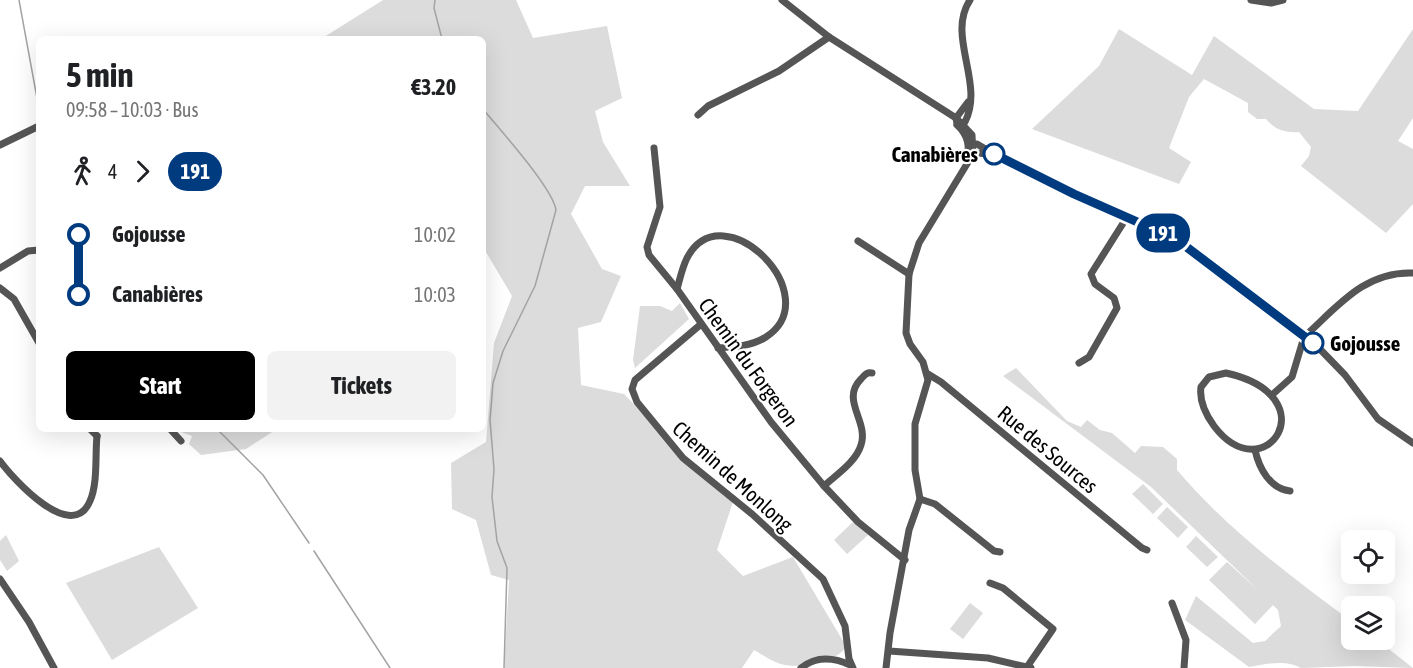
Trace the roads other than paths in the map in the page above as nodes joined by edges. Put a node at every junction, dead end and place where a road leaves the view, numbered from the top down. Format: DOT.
graph roads {
  1 [pos="782,0"];
  2 [pos="970,0"];
  3 [pos="1251,0"];
  4 [pos="1283,0"];
  5 [pos="829,37"];
  6 [pos="698,115"];
  7 [pos="958,122"];
  8 [pos="36,127"];
  9 [pos="0,145"];
  10 [pos="654,148"];
  11 [pos="972,149"];
  12 [pos="1127,217"];
  13 [pos="858,241"];
  14 [pos="36,250"];
  15 [pos="0,268"];
  16 [pos="1413,273"];
  17 [pos="909,274"];
  18 [pos="0,288"];
  19 [pos="677,289"];
  20 [pos="700,325"];
  21 [pos="1305,337"];
  22 [pos="36,338"];
  23 [pos="1315,344"];
  24 [pos="718,348"];
  25 [pos="1302,349"];
  26 [pos="1079,363"];
  27 [pos="872,373"];
  28 [pos="928,374"];
  29 [pos="1272,394"];
  30 [pos="93,432"];
  31 [pos="100,432"];
  32 [pos="173,432"];
  33 [pos="97,436"];
  34 [pos="181,441"];
  35 [pos="1413,443"];
  36 [pos="1255,450"];
  37 [pos="0,461"];
  38 [pos="824,486"];
  39 [pos="1290,491"];
  40 [pos="921,499"];
  41 [pos="1147,549"];
  42 [pos="1000,552"];
  43 [pos="905,560"];
  44 [pos="0,579"];
  45 [pos="990,583"];
  46 [pos="3,588"];
  47 [pos="1172,603"];
  48 [pos="890,651"];
  49 [pos="851,666"];
  50 [pos="1029,667"];
  51 [pos="54,668"];
  52 [pos="801,668"];
  53 [pos="886,668"];
  54 [pos="1184,668"];
  1 -- 5 [label="street"];
  2 -- 7 [label="street"];
  3 -- 4 [label="street"];
  5 -- 6 [label="street"];
  5 -- 7 [label="street"];
  7 -- 11 [label="street"];
  8 -- 9 [label="street"];
  10 -- 19 [label="street, Chemin du Forgeron"];
  11 -- 12 [label="street"];
  11 -- 17 [label="street"];
  12 -- 21 [label="street"];
  12 -- 26 [label="street"];
  13 -- 17 [label="street"];
  14 -- 15 [label="street"];
  16 -- 21 [label="street"];
  17 -- 28 [label="street"];
  18 -- 22 [label="street"];
  19 -- 20 [label="street, Chemin du Forgeron"];
  19 -- 24 [label="street"];
  20 -- 24 [label="street, Chemin du Forgeron"];
  20 -- 49 [label="street, Chemin de Monlong"];
  21 -- 23 [label="street"];
  21 -- 25 [label="street"];
  23 -- 25 [label="street"];
  23 -- 35 [label="street"];
  24 -- 38 [label="street, Chemin du Forgeron"];
  25 -- 29 [label="street"];
  27 -- 38 [label="street"];
  28 -- 40 [label="street"];
  28 -- 41 [label="street, Rue des Sources"];
  29 -- 36 [label="street"];
  29 -- 36 [label="street"];
  30 -- 33 [label="street"];
  31 -- 33 [label="street"];
  32 -- 34 [label="street"];
  33 -- 37 [label="street"];
  36 -- 39 [label="street"];
  38 -- 43 [label="street, Chemin du Forgeron"];
  40 -- 42 [label="street"];
  40 -- 43 [label="street"];
  43 -- 48 [label="street"];
  44 -- 46 [label="street"];
  45 -- 50 [label="street"];
  46 -- 51 [label="street"];
  47 -- 54 [label="street"];
  48 -- 50 [label="street"];
  48 -- 53 [label="street"];
  49 -- 52 [label="street"];
}
